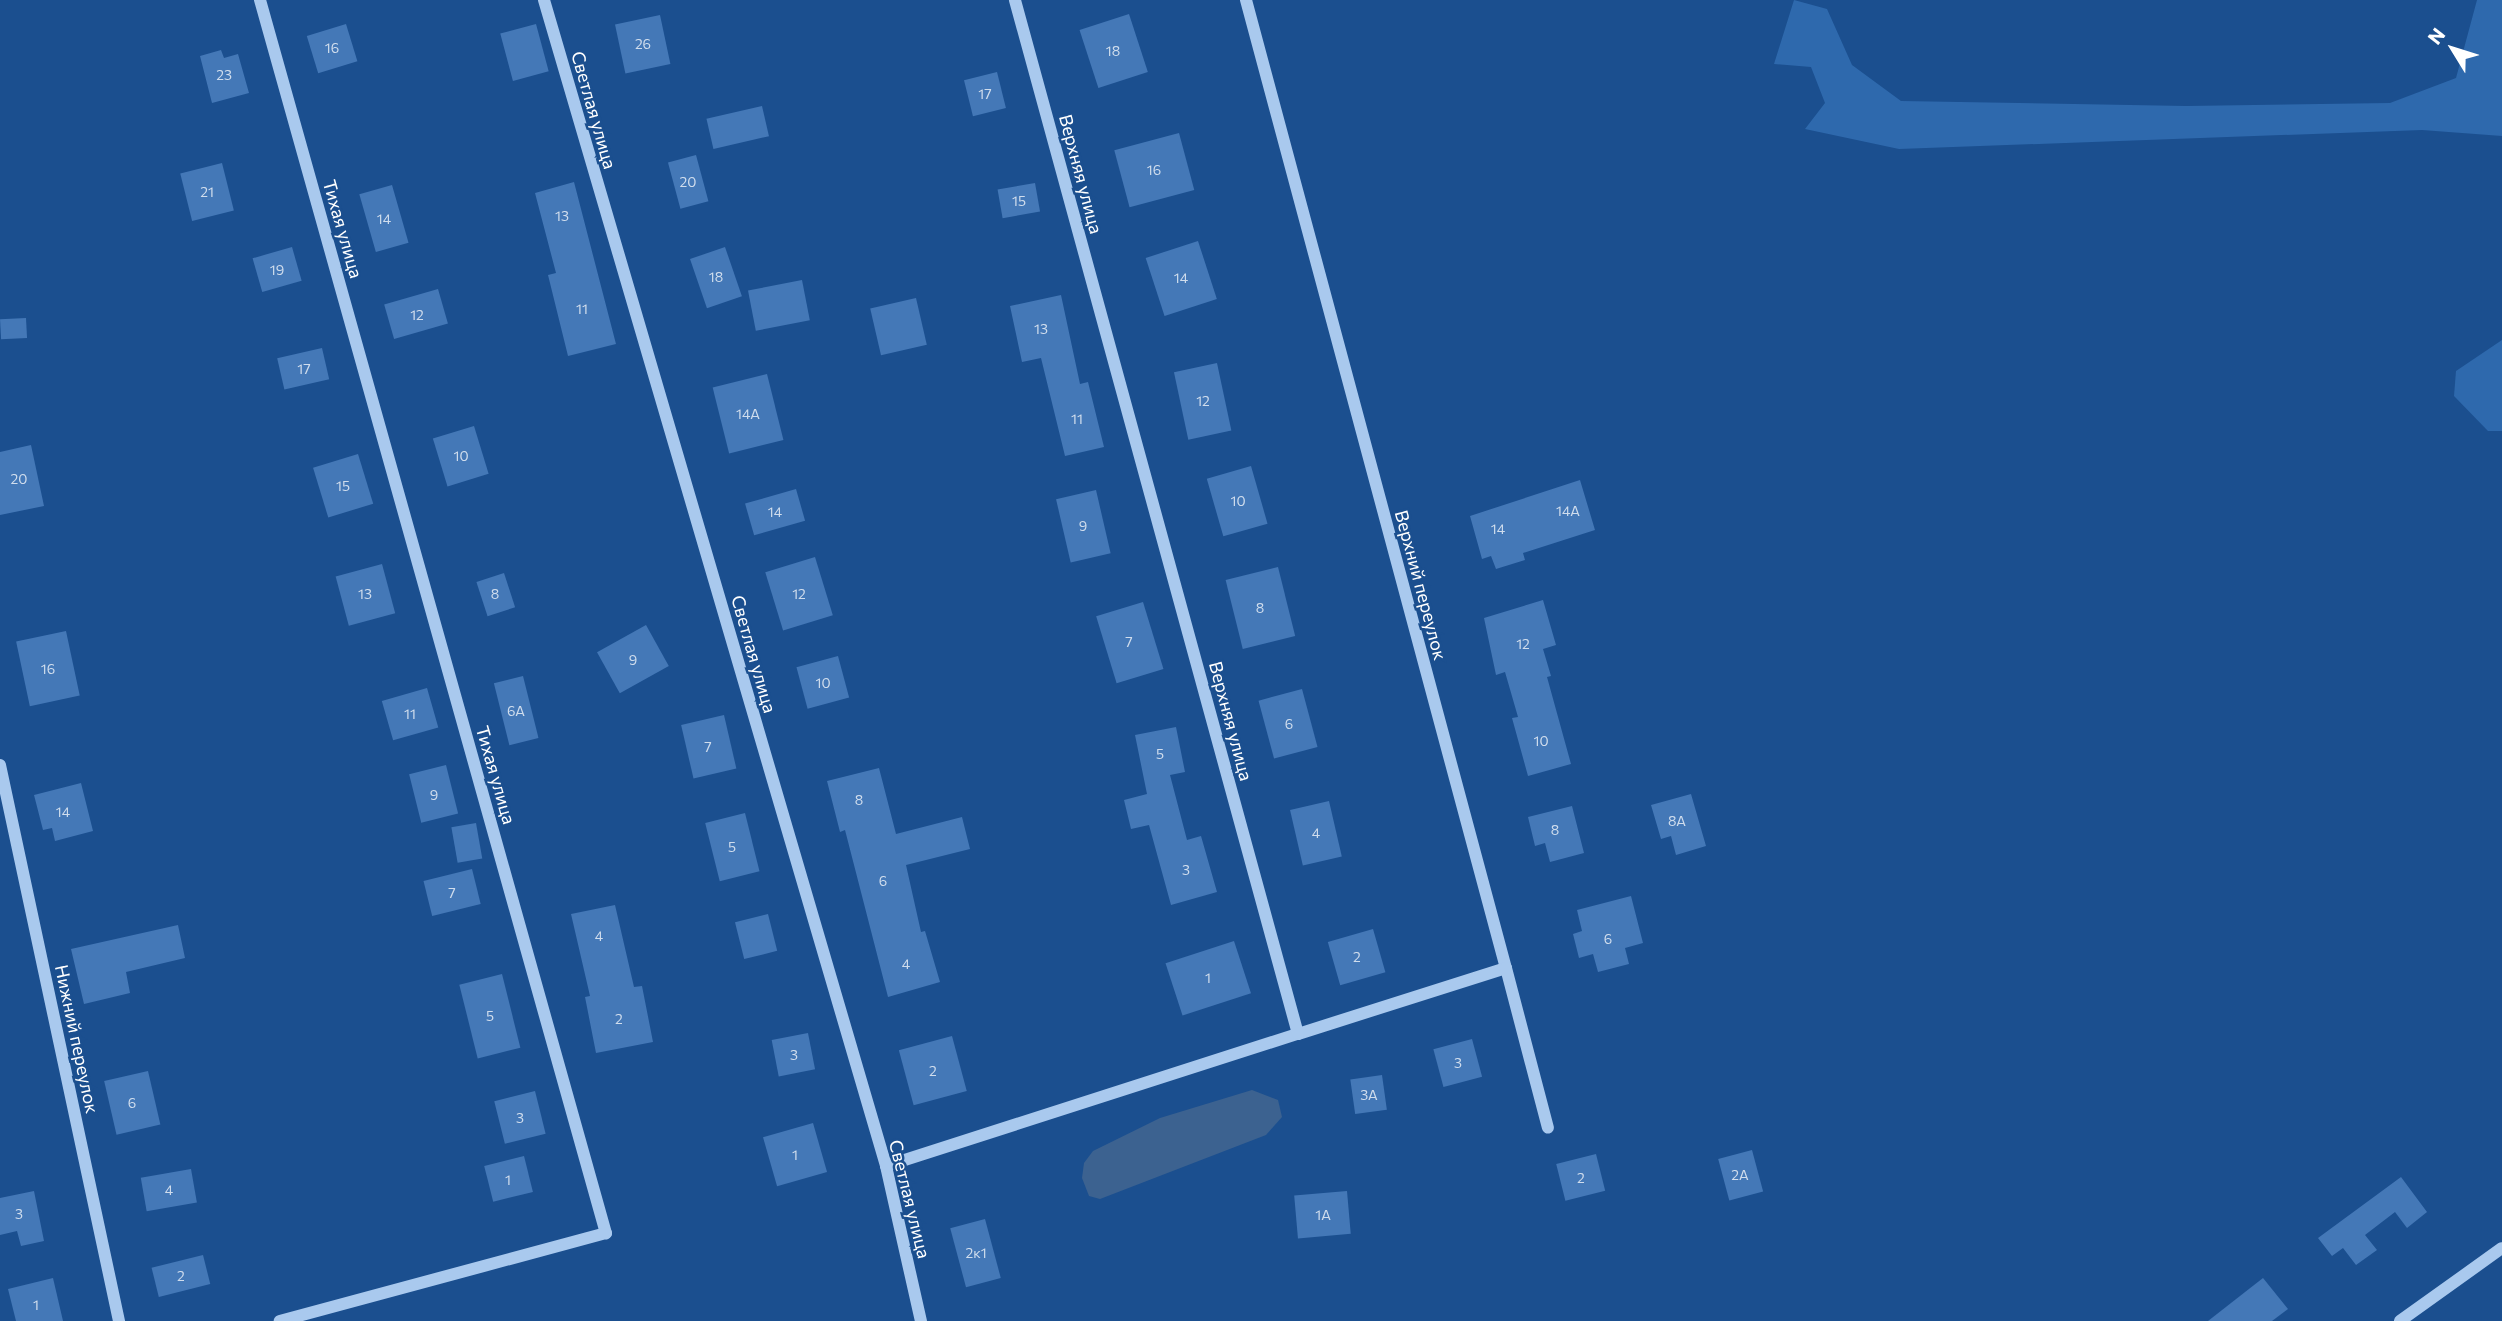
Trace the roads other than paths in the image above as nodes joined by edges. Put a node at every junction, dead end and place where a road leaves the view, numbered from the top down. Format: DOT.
graph roads {
  1 [pos="260,0"];
  2 [pos="544,0"];
  3 [pos="1015,0"];
  4 [pos="1246,0"];
  5 [pos="0,765"];
  6 [pos="1506,968"];
  7 [pos="1298,1034"];
  8 [pos="1548,1128"];
  9 [pos="886,1166"];
  10 [pos="2502,1248"];
  11 [pos="921,1320"];
  12 [pos="119,1321"];
  13 [pos="280,1321"];
  14 [pos="2400,1321"];
  1 -- 13 [label="street, Тихая улица"];
  2 -- 9 [label="street, Светлая улица"];
  3 -- 7 [label="street, Верхняя улица"];
  4 -- 6 [label="street, Верхний переулок"];
  5 -- 12 [label="street, Нижний переулок"];
  6 -- 7 [label="street"];
  6 -- 8 [label="street, Верхний переулок"];
  7 -- 9 [label="street"];
  9 -- 11 [label="street, Светлая улица"];
  10 -- 14 [label="street"];
}
